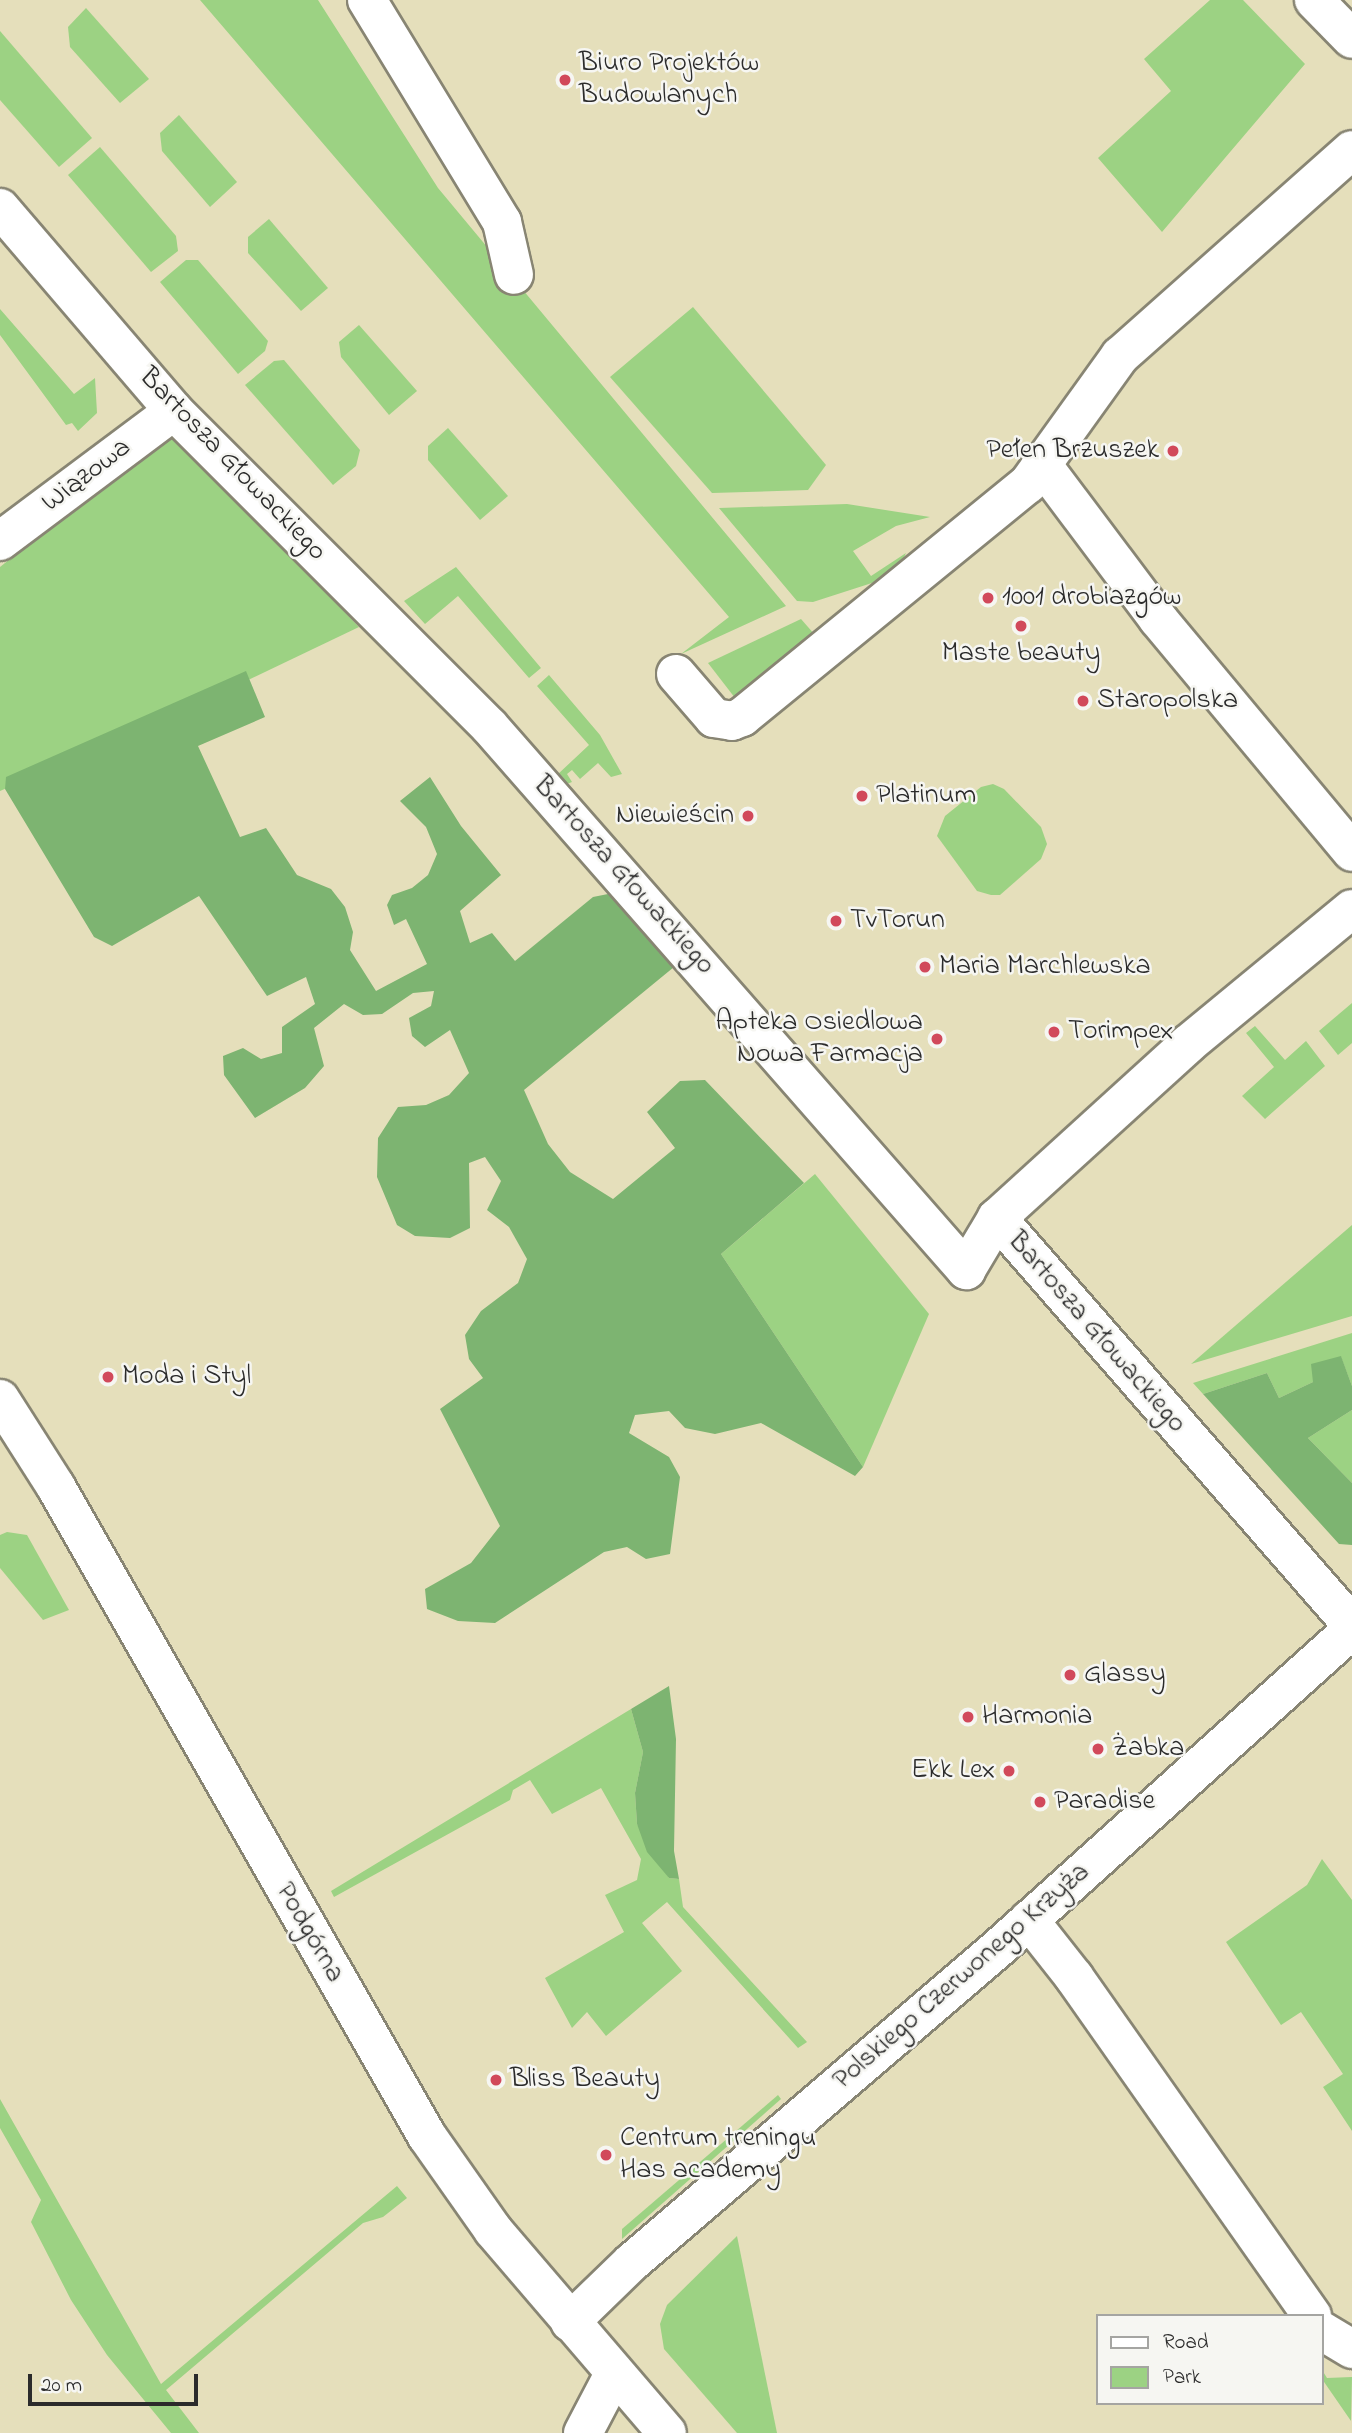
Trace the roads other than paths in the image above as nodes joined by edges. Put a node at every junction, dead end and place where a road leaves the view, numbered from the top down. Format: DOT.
graph roads {
  1 [pos="367,0"];
  2 [pos="1314,0"];
  3 [pos="1352,38"];
  4 [pos="1352,150"];
  5 [pos="0,208"];
  6 [pos="514,275"];
  7 [pos="174,411"];
  8 [pos="1041,463"];
  9 [pos="0,541"];
  10 [pos="676,674"];
  11 [pos="1352,852"];
  12 [pos="1352,909"];
  13 [pos="997,1218"];
  14 [pos="4,1413"];
  15 [pos="1352,1627"];
  16 [pos="1029,1920"];
  17 [pos="1311,2314"];
  18 [pos="570,2322"];
  19 [pos="1324,2332"];
  20 [pos="1352,2349"];
  21 [pos="614,2374"];
  22 [pos="583,2433"];
  23 [pos="667,2433"];
  1 -- 6 [label="street"];
  2 -- 3 [label="street"];
  4 -- 8 [label="street"];
  5 -- 7 [label="street, Bartosza Głowackiego"];
  7 -- 9 [label="street, Wiązowa"];
  7 -- 13 [label="street, Bartosza Głowackiego"];
  8 -- 10 [label="street"];
  8 -- 11 [label="street"];
  12 -- 13 [label="street"];
  13 -- 15 [label="street, Bartosza Głowackiego"];
  14 -- 18 [label="street, Podgórna"];
  15 -- 16 [label="street, Polskiego Czerwonego Krzyża"];
  16 -- 17 [label="street"];
  16 -- 18 [label="street, Polskiego Czerwonego Krzyża"];
  18 -- 21 [label="street, Podgórna"];
  19 -- 20 [label="street"];
  21 -- 22 [label="street"];
  21 -- 23 [label="street, Podgórna"];
}
